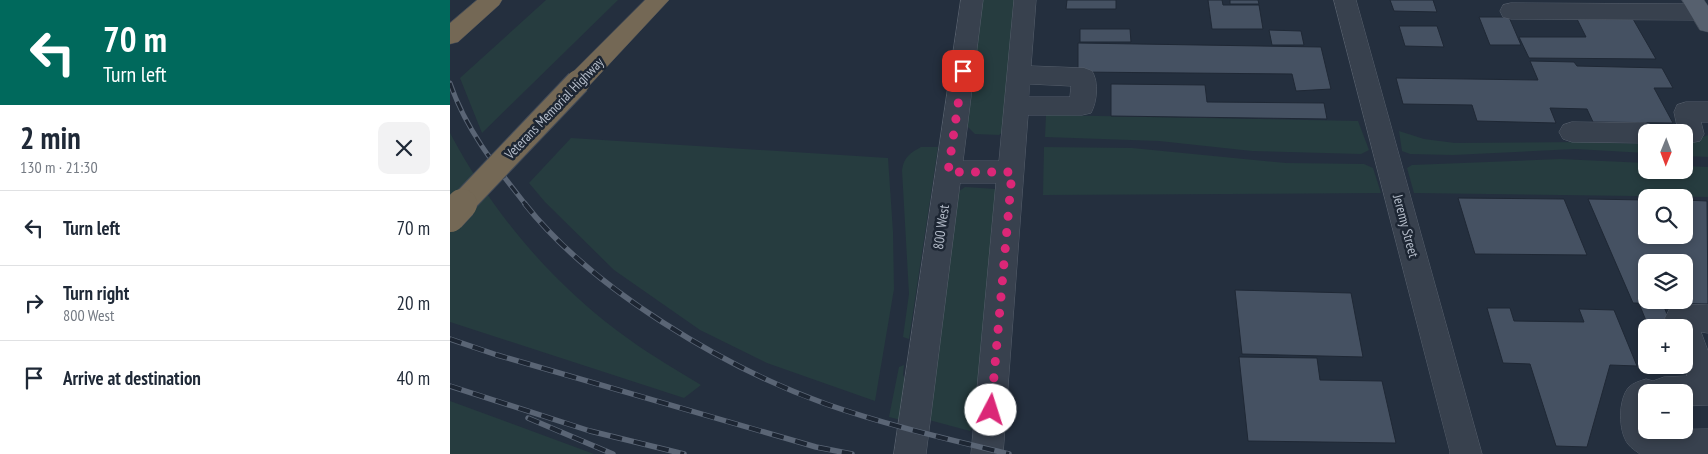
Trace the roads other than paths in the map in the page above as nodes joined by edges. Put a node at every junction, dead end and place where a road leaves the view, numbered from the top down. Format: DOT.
graph roads {
  1 [pos="658,0"];
  2 [pos="972,0"];
  3 [pos="1025,0"];
  4 [pos="1345,0"];
  5 [pos="472,8"];
  6 [pos="1511,11"];
  7 [pos="1700,12"];
  8 [pos="450,36"];
  9 [pos="1019,75"];
  10 [pos="1017,106"];
  11 [pos="1708,112"];
  12 [pos="1689,124"];
  13 [pos="1572,132"];
  14 [pos="1638,133"];
  15 [pos="948,172"];
  16 [pos="1012,172"];
  17 [pos="450,218"];
  18 [pos="1681,319"];
  19 [pos="1708,319"];
  20 [pos="1693,343"];
  21 [pos="1708,390"];
  22 [pos="1693,391"];
  23 [pos="1638,407"];
  24 [pos="1638,424"];
  25 [pos="1648,439"];
  26 [pos="1708,446"];
  27 [pos="1466,452"];
  28 [pos="910,454"];
  29 [pos="988,454"];
  1 -- 17 [label="highway, Veterans Memorial Highway, bridge"];
  2 -- 15 [label="street, 800 West"];
  3 -- 9 [label="street"];
  4 -- 27 [label="street, Jeremy Street"];
  5 -- 8 [label="highway"];
  6 -- 7 [label="street"];
  9 -- 10 [label="street"];
  9 -- 10 [label="street"];
  10 -- 16 [label="street"];
  11 -- 12 [label="street"];
  13 -- 14 [label="street"];
  15 -- 16 [label="street"];
  15 -- 28 [label="street, 800 West"];
  16 -- 29 [label="street"];
  18 -- 19 [label="street"];
  20 -- 21 [label="street"];
  21 -- 22 [label="street"];
  23 -- 24 [label="street"];
  25 -- 26 [label="street"];
}
